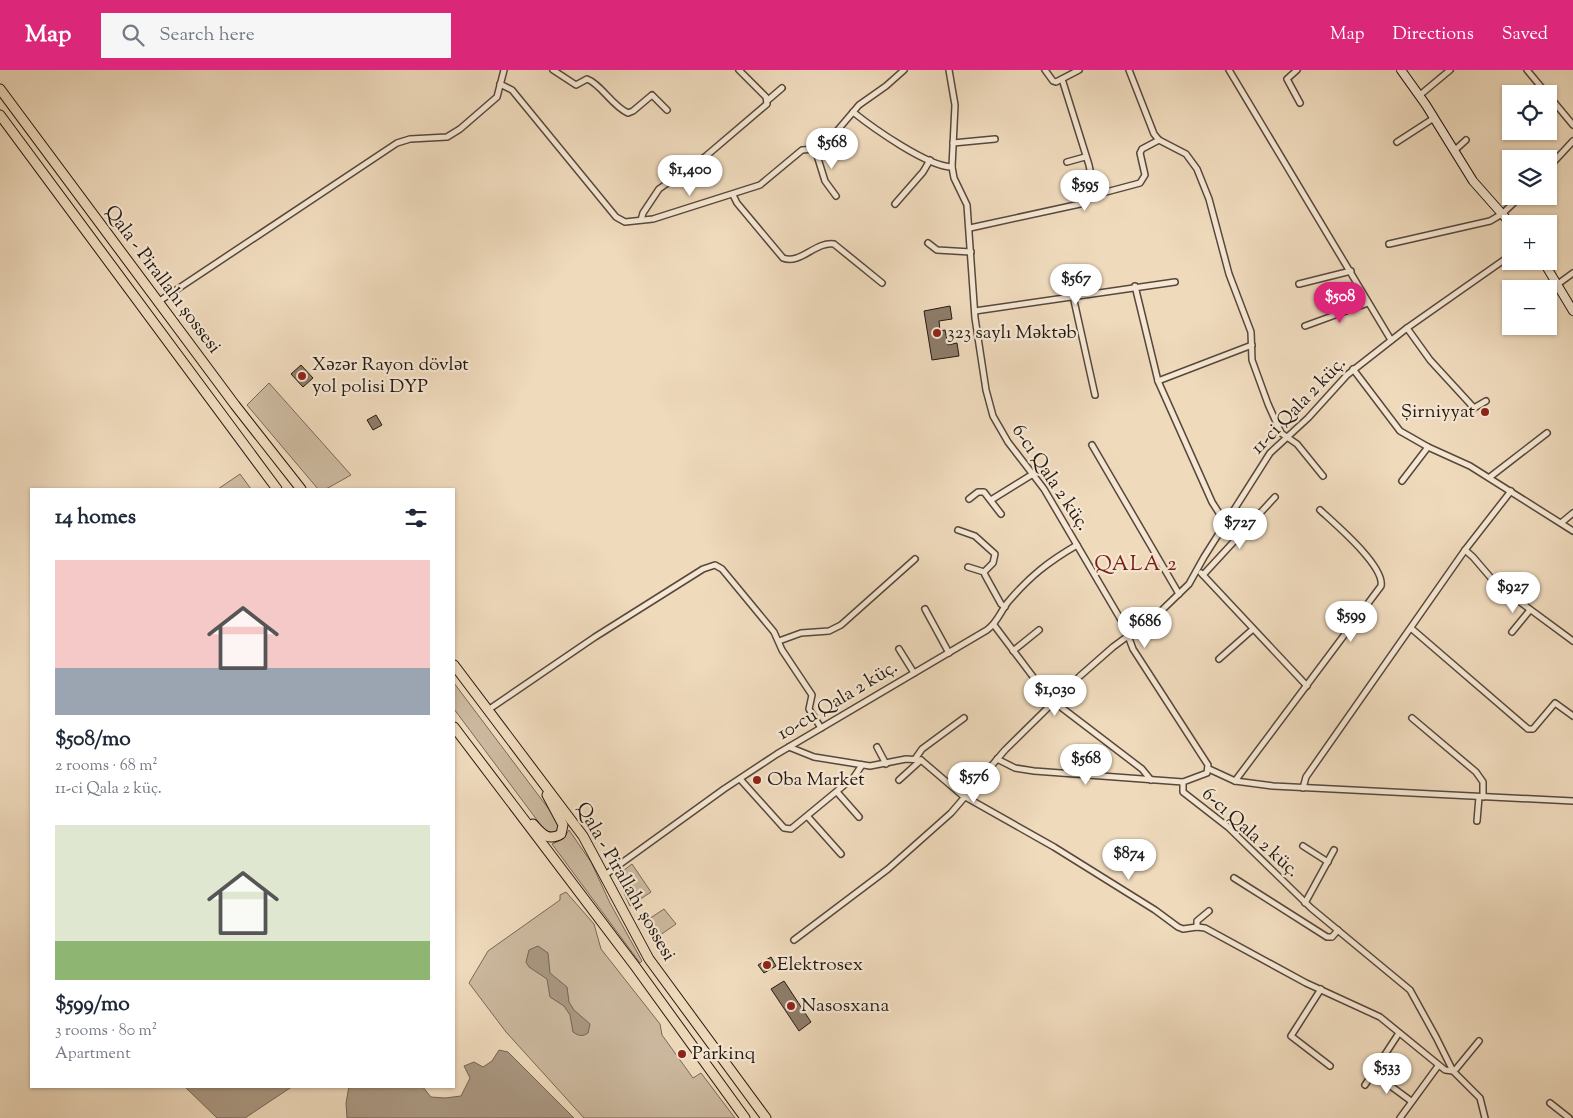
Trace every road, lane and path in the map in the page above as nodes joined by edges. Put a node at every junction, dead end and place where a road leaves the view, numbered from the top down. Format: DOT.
graph roads {
  1 [pos="504,70"];
  2 [pos="553,70"];
  3 [pos="739,70"];
  4 [pos="904,70"];
  5 [pos="949,70"];
  6 [pos="1045,70"];
  7 [pos="1079,70"];
  8 [pos="1129,70"];
  9 [pos="1229,70"];
  10 [pos="1297,70"];
  11 [pos="1401,70"];
  12 [pos="1450,70"];
  13 [pos="1528,70"];
  14 [pos="1062,79"];
  15 [pos="500,84"];
  16 [pos="1540,85"];
  17 [pos="782,88"];
  18 [pos="0,89"];
  19 [pos="1420,95"];
  20 [pos="768,100"];
  21 [pos="1300,103"];
  22 [pos="1557,106"];
  23 [pos="667,110"];
  24 [pos="852,112"];
  25 [pos="0,116"];
  26 [pos="1434,118"];
  27 [pos="1573,125"];
  28 [pos="995,139"];
  29 [pos="1159,140"];
  30 [pos="1466,140"];
  31 [pos="1573,141"];
  32 [pos="1397,142"];
  33 [pos="953,144"];
  34 [pos="816,149"];
  35 [pos="1454,151"];
  36 [pos="1086,157"];
  37 [pos="1557,158"];
  38 [pos="930,160"];
  39 [pos="1066,162"];
  40 [pos="952,167"];
  41 [pos="1095,195"];
  42 [pos="733,196"];
  43 [pos="836,196"];
  44 [pos="895,204"];
  45 [pos="1512,205"];
  46 [pos="1502,214"];
  47 [pos="640,220"];
  48 [pos="970,228"];
  49 [pos="928,242"];
  50 [pos="1390,244"];
  51 [pos="971,252"];
  52 [pos="1502,261"];
  53 [pos="1549,270"];
  54 [pos="1351,271"];
  55 [pos="1573,273"];
  56 [pos="1175,282"];
  57 [pos="882,283"];
  58 [pos="1299,284"];
  59 [pos="1558,284"];
  60 [pos="1135,286"];
  61 [pos="1073,296"];
  62 [pos="158,302"];
  63 [pos="1368,303"];
  64 [pos="975,311"];
  65 [pos="1573,311"];
  66 [pos="1305,326"];
  67 [pos="1407,328"];
  68 [pos="1391,340"];
  69 [pos="1252,345"];
  70 [pos="1353,370"];
  71 [pos="1158,382"];
  72 [pos="1095,395"];
  73 [pos="1486,401"];
  74 [pos="1547,433"];
  75 [pos="1287,437"];
  76 [pos="1092,445"];
  77 [pos="1428,447"];
  78 [pos="1033,474"];
  79 [pos="1323,476"];
  80 [pos="1490,477"];
  81 [pos="1402,481"];
  82 [pos="276,488"];
  83 [pos="300,488"];
  84 [pos="1511,490"];
  85 [pos="1275,497"];
  86 [pos="969,499"];
  87 [pos="991,500"];
  88 [pos="1320,510"];
  89 [pos="1573,513"];
  90 [pos="1001,514"];
  91 [pos="1561,523"];
  92 [pos="1226,524"];
  93 [pos="958,530"];
  94 [pos="1573,531"];
  95 [pos="1077,545"];
  96 [pos="1465,550"];
  97 [pos="915,559"];
  98 [pos="968,568"];
  99 [pos="984,572"];
  100 [pos="1201,573"];
  101 [pos="1179,594"];
  102 [pos="1005,607"];
  103 [pos="925,609"];
  104 [pos="1530,610"];
  105 [pos="994,625"];
  106 [pos="1412,628"];
  107 [pos="1253,629"];
  108 [pos="1039,630"];
  109 [pos="1512,632"];
  110 [pos="1128,637"];
  111 [pos="779,641"];
  112 [pos="1573,642"];
  113 [pos="899,649"];
  114 [pos="1013,651"];
  115 [pos="949,653"];
  116 [pos="1219,659"];
  117 [pos="455,666"];
  118 [pos="914,673"];
  119 [pos="1307,686"];
  120 [pos="1053,702"];
  121 [pos="487,711"];
  122 [pos="1573,716"];
  123 [pos="964,718"];
  124 [pos="1412,718"];
  125 [pos="455,728"];
  126 [pos="821,728"];
  127 [pos="789,747"];
  128 [pos="877,747"];
  129 [pos="918,759"];
  130 [pos="997,759"];
  131 [pos="886,764"];
  132 [pos="862,765"];
  133 [pos="532,767"];
  134 [pos="1209,769"];
  135 [pos="740,779"];
  136 [pos="899,780"];
  137 [pos="1151,780"];
  138 [pos="1235,781"];
  139 [pos="1183,782"];
  140 [pos="499,787"];
  141 [pos="1303,788"];
  142 [pos="837,792"];
  143 [pos="966,797"];
  144 [pos="1481,797"];
  145 [pos="1573,801"];
  146 [pos="808,817"];
  147 [pos="859,817"];
  148 [pos="1476,821"];
  149 [pos="1302,846"];
  150 [pos="1334,850"];
  151 [pos="841,854"];
  152 [pos="1328,862"];
  153 [pos="605,875"];
  154 [pos="1234,878"];
  155 [pos="1305,903"];
  156 [pos="1208,911"];
  157 [pos="1197,927"];
  158 [pos="1338,930"];
  159 [pos="794,940"];
  160 [pos="1321,989"];
  161 [pos="1399,1033"];
  162 [pos="1480,1041"];
  163 [pos="1330,1066"];
  164 [pos="1438,1066"];
  165 [pos="1453,1071"];
  166 [pos="1373,1073"];
  167 [pos="1365,1085"];
  168 [pos="1412,1101"];
  169 [pos="1550,1103"];
  170 [pos="745,1118"];
  171 [pos="766,1118"];
  172 [pos="1400,1118"];
  173 [pos="1485,1118"];
  174 [pos="1568,1118"];
  1 -- 15 [label="street"];
  2 -- 23 [label="street"];
  3 -- 20 [label="street"];
  4 -- 24 [label="street"];
  5 -- 33 [label="street, 6-cı Qala 2 küç."];
  6 -- 14 [label="street"];
  7 -- 14 [label="street"];
  8 -- 29 [label="street"];
  9 -- 54 [label="street"];
  10 -- 21 [label="street"];
  11 -- 19 [label="street"];
  12 -- 19 [label="street"];
  13 -- 16 [label="street"];
  14 -- 36 [label="street"];
  15 -- 47 [label="street"];
  15 -- 62 [label="street"];
  17 -- 20 [label="street"];
  18 -- 62 [label="main road, Qala - Pirallahı şossesi"];
  19 -- 26 [label="street"];
  20 -- 47 [label="street"];
  22 -- 27 [label="street"];
  24 -- 34 [label="street"];
  24 -- 38 [label="street"];
  25 -- 82 [label="main road, Qala - Pirallahı şossesi"];
  26 -- 32 [label="street"];
  26 -- 35 [label="street"];
  28 -- 33 [label="street"];
  29 -- 41 [label="street"];
  29 -- 69 [label="street"];
  30 -- 35 [label="street"];
  31 -- 37 [label="street"];
  33 -- 40 [label="street, 6-cı Qala 2 küç."];
  34 -- 42 [label="street"];
  34 -- 43 [label="street"];
  35 -- 46 [label="street"];
  36 -- 39 [label="street"];
  36 -- 41 [label="street"];
  38 -- 40 [label="street"];
  38 -- 44 [label="street"];
  40 -- 48 [label="street, 6-cı Qala 2 küç."];
  41 -- 48 [label="street"];
  42 -- 47 [label="street"];
  42 -- 57 [label="street"];
  45 -- 46 [label="street"];
  46 -- 50 [label="street"];
  48 -- 51 [label="street, 6-cı Qala 2 küç."];
  49 -- 51 [label="street"];
  51 -- 64 [label="street, 6-cı Qala 2 küç."];
  52 -- 67 [label="street, 11-ci Qala 2 küç."];
  53 -- 59 [label="street"];
  54 -- 58 [label="street"];
  54 -- 63 [label="street"];
  55 -- 59 [label="street"];
  56 -- 60 [label="street"];
  59 -- 65 [label="street"];
  60 -- 61 [label="street"];
  60 -- 71 [label="street"];
  61 -- 64 [label="street"];
  61 -- 72 [label="street"];
  62 -- 83 [label="main road, Qala - Pirallahı şossesi"];
  63 -- 66 [label="street"];
  63 -- 68 [label="street"];
  64 -- 78 [label="street, 6-cı Qala 2 küç."];
  67 -- 68 [label="street, 11-ci Qala 2 küç."];
  67 -- 73 [label="street"];
  68 -- 70 [label="street, 11-ci Qala 2 küç."];
  69 -- 71 [label="street"];
  69 -- 75 [label="street"];
  70 -- 75 [label="street, 11-ci Qala 2 küç."];
  70 -- 77 [label="street"];
  71 -- 92 [label="street"];
  74 -- 80 [label="street"];
  75 -- 79 [label="street"];
  75 -- 92 [label="street, 11-ci Qala 2 küç."];
  76 -- 101 [label="street"];
  77 -- 80 [label="street"];
  77 -- 81 [label="street"];
  78 -- 87 [label="street"];
  78 -- 95 [label="street, 6-cı Qala 2 küç."];
  80 -- 84 [label="street"];
  84 -- 91 [label="street"];
  84 -- 96 [label="street"];
  85 -- 100 [label="street"];
  86 -- 87 [label="street"];
  87 -- 90 [label="street"];
  88 -- 119 [label="street"];
  89 -- 91 [label="street"];
  91 -- 94 [label="street"];
  92 -- 100 [label="street, 11-ci Qala 2 küç."];
  93 -- 99 [label="street"];
  95 -- 102 [label="street, 10-cu Qala 2 küç."];
  95 -- 110 [label="street, 6-cı Qala 2 küç."];
  96 -- 104 [label="street"];
  96 -- 106 [label="street"];
  97 -- 111 [label="street"];
  98 -- 99 [label="street"];
  99 -- 102 [label="street"];
  100 -- 101 [label="street, 11-ci Qala 2 küç."];
  100 -- 107 [label="street"];
  101 -- 110 [label="street, 11-ci Qala 2 küç."];
  102 -- 105 [label="street, 10-cu Qala 2 küç."];
  103 -- 115 [label="street"];
  104 -- 109 [label="street"];
  104 -- 112 [label="street"];
  105 -- 114 [label="street"];
  105 -- 115 [label="street, 10-cu Qala 2 küç."];
  106 -- 122 [label="street"];
  106 -- 141 [label="street"];
  107 -- 116 [label="street"];
  107 -- 119 [label="street"];
  108 -- 114 [label="street"];
  110 -- 120 [label="street, 11-ci Qala 2 küç."];
  110 -- 134 [label="street, 6-cı Qala 2 küç."];
  111 -- 121 [label="street"];
  111 -- 126 [label="street"];
  113 -- 118 [label="street"];
  114 -- 120 [label="street"];
  115 -- 118 [label="street, 10-cu Qala 2 küç."];
  117 -- 121 [label="main road, Qala - Pirallahı şossesi"];
  118 -- 126 [label="street, 10-cu Qala 2 küç."];
  119 -- 138 [label="street"];
  120 -- 130 [label="street, 11-ci Qala 2 küç."];
  120 -- 137 [label="street"];
  121 -- 133 [label="main road, Qala - Pirallahı şossesi"];
  123 -- 129 [label="street"];
  124 -- 144 [label="street"];
  125 -- 140 [label="main road, Qala - Pirallahı şossesi"];
  126 -- 127 [label="street, 10-cu Qala 2 küç."];
  127 -- 132 [label="street"];
  127 -- 135 [label="street, 10-cu Qala 2 küç."];
  128 -- 131 [label="street"];
  129 -- 131 [label="street"];
  129 -- 136 [label="street"];
  129 -- 143 [label="street"];
  130 -- 137 [label="street"];
  130 -- 143 [label="street, 11-ci Qala 2 küç."];
  131 -- 132 [label="street"];
  132 -- 142 [label="street"];
  133 -- 140 [label="main road"];
  133 -- 153 [label="main road, Qala - Pirallahı şossesi"];
  134 -- 138 [label="street"];
  134 -- 139 [label="street, 6-cı Qala 2 küç."];
  135 -- 146 [label="street"];
  135 -- 153 [label="street, 10-cu Qala 2 küç."];
  137 -- 139 [label="street"];
  138 -- 141 [label="street"];
  139 -- 155 [label="street, 6-cı Qala 2 küç."];
  140 -- 170 [label="main road, Qala - Pirallahı şossesi"];
  141 -- 144 [label="street"];
  142 -- 146 [label="street"];
  142 -- 147 [label="street"];
  143 -- 157 [label="street"];
  143 -- 159 [label="street, 11-ci Qala 2 küç."];
  144 -- 145 [label="street"];
  144 -- 148 [label="street"];
  146 -- 151 [label="street"];
  149 -- 152 [label="street"];
  150 -- 152 [label="street"];
  152 -- 155 [label="street"];
  153 -- 171 [label="main road, Qala - Pirallahı şossesi"];
  154 -- 158 [label="street"];
  155 -- 158 [label="street, 6-cı Qala 2 küç."];
  156 -- 157 [label="street"];
  157 -- 160 [label="street"];
  158 -- 165 [label="street, 6-cı Qala 2 küç."];
  160 -- 161 [label="street"];
  160 -- 163 [label="street"];
  161 -- 164 [label="street"];
  161 -- 166 [label="street"];
  162 -- 165 [label="street"];
  164 -- 165 [label="street"];
  164 -- 168 [label="street"];
  165 -- 173 [label="street, 6-cı Qala 2 küç."];
  166 -- 167 [label="street"];
  166 -- 168 [label="street"];
  168 -- 172 [label="street"];
  169 -- 174 [label="street"];
}
